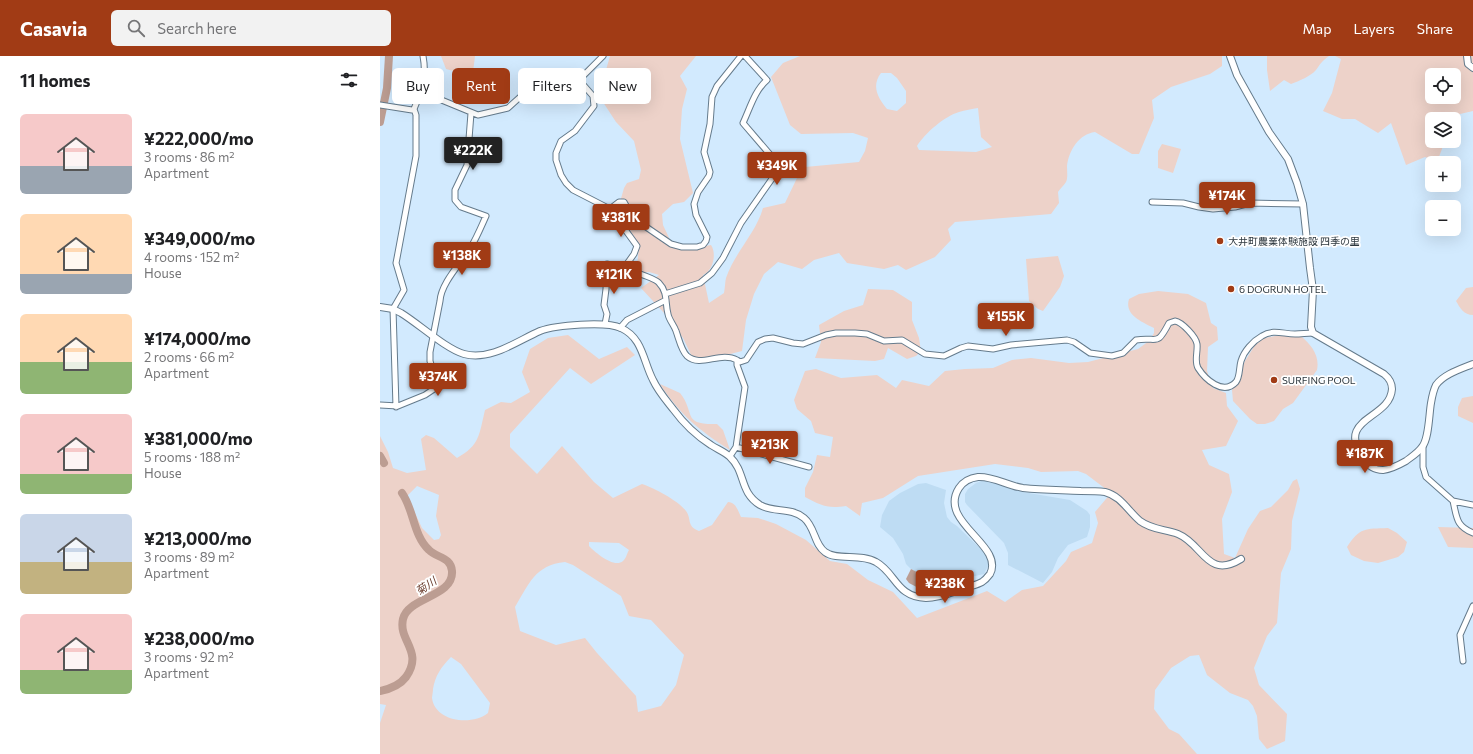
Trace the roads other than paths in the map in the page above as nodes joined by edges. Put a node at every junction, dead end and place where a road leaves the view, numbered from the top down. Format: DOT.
graph roads {
  1 [pos="423,56"];
  2 [pos="604,56"];
  3 [pos="741,56"];
  4 [pos="745,56"];
  5 [pos="1230,56"];
  6 [pos="1467,56"];
  7 [pos="424,68"];
  8 [pos="1473,68"];
  9 [pos="586,73"];
  10 [pos="586,88"];
  11 [pos="518,99"];
  12 [pos="444,101"];
  13 [pos="416,104"];
  14 [pos="380,106"];
  15 [pos="414,108"];
  16 [pos="471,113"];
  17 [pos="1152,202"];
  18 [pos="1303,204"];
  19 [pos="610,209"];
  20 [pos="624,268"];
  21 [pos="665,294"];
  22 [pos="666,300"];
  23 [pos="380,307"];
  24 [pos="392,309"];
  25 [pos="605,324"];
  26 [pos="620,328"];
  27 [pos="1313,333"];
  28 [pos="434,336"];
  29 [pos="737,360"];
  30 [pos="1473,364"];
  31 [pos="380,405"];
  32 [pos="396,407"];
  33 [pos="736,447"];
  34 [pos="1423,447"];
  35 [pos="730,456"];
  36 [pos="809,467"];
  37 [pos="1453,502"];
  38 [pos="1473,505"];
  39 [pos="1473,533"];
  40 [pos="1241,559"];
  41 [pos="1473,606"];
  42 [pos="1463,661"];
  1 -- 7 [label="street"];
  2 -- 9 [label="street"];
  3 -- 19 [label="street"];
  4 -- 21 [label="street"];
  5 -- 18 [label="street"];
  6 -- 8 [label="street"];
  10 -- 19 [label="street"];
  11 -- 16 [label="street"];
  12 -- 16 [label="street"];
  13 -- 15 [label="street"];
  14 -- 15 [label="street"];
  15 -- 24 [label="street"];
  16 -- 28 [label="street"];
  17 -- 18 [label="street"];
  18 -- 27 [label="street"];
  19 -- 20 [label="street"];
  20 -- 21 [label="street"];
  20 -- 25 [label="street"];
  21 -- 22 [label="street"];
  22 -- 26 [label="street"];
  22 -- 29 [label="street"];
  23 -- 24 [label="street"];
  24 -- 28 [label="street"];
  24 -- 32 [label="street"];
  25 -- 26 [label="street"];
  25 -- 28 [label="street"];
  26 -- 35 [label="street"];
  27 -- 29 [label="street"];
  27 -- 34 [label="street"];
  28 -- 32 [label="street"];
  29 -- 33 [label="street"];
  30 -- 34 [label="street"];
  31 -- 32 [label="street"];
  33 -- 35 [label="street"];
  33 -- 36 [label="street"];
  34 -- 37 [label="street"];
  35 -- 40 [label="street"];
  37 -- 38 [label="street"];
  37 -- 39 [label="street"];
  41 -- 42 [label="street"];
}
